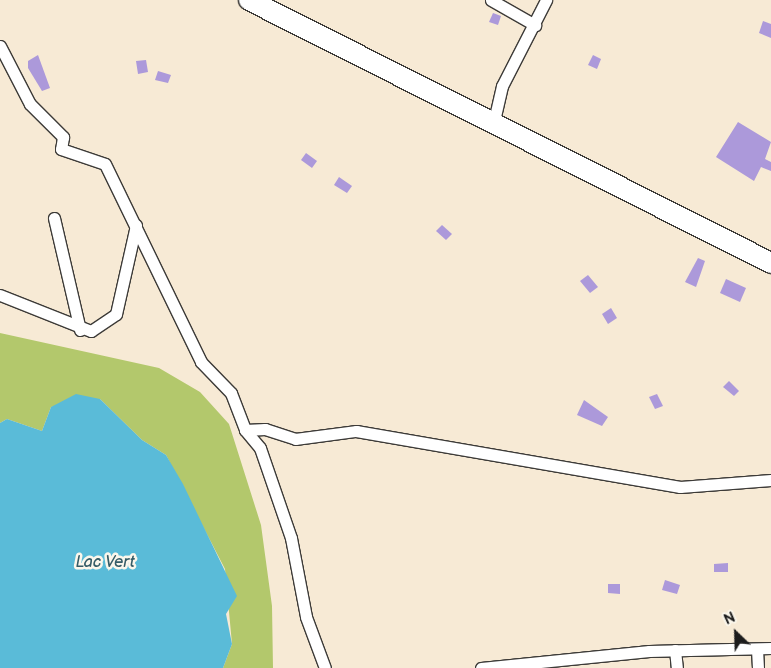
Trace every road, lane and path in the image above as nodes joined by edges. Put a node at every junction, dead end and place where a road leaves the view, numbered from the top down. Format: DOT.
graph roads {
  1 [pos="491,0"];
  2 [pos="546,0"];
  3 [pos="260,2"];
  4 [pos="535,26"];
  5 [pos="0,46"];
  6 [pos="493,125"];
  7 [pos="54,218"];
  8 [pos="136,225"];
  9 [pos="771,263"];
  10 [pos="0,295"];
  11 [pos="80,330"];
  12 [pos="245,430"];
  13 [pos="771,480"];
  14 [pos="771,648"];
  15 [pos="757,649"];
  16 [pos="675,650"];
  17 [pos="598,655"];
  18 [pos="527,664"];
  19 [pos="325,668"];
  20 [pos="481,668"];
  21 [pos="600,668"];
  22 [pos="677,668"];
  23 [pos="758,668"];
  1 -- 4 [label="street"];
  2 -- 4 [label="street"];
  3 -- 6 [label="highway"];
  4 -- 6 [label="street"];
  5 -- 8 [label="street"];
  6 -- 9 [label="highway"];
  7 -- 11 [label="street"];
  8 -- 11 [label="street"];
  8 -- 12 [label="street"];
  10 -- 11 [label="street"];
  12 -- 13 [label="street"];
  12 -- 19 [label="street"];
  14 -- 15 [label="street"];
  15 -- 16 [label="street"];
  15 -- 23 [label="street"];
  16 -- 17 [label="street"];
  16 -- 22 [label="street"];
  17 -- 18 [label="street"];
  17 -- 21 [label="street"];
  18 -- 20 [label="street"];
}
